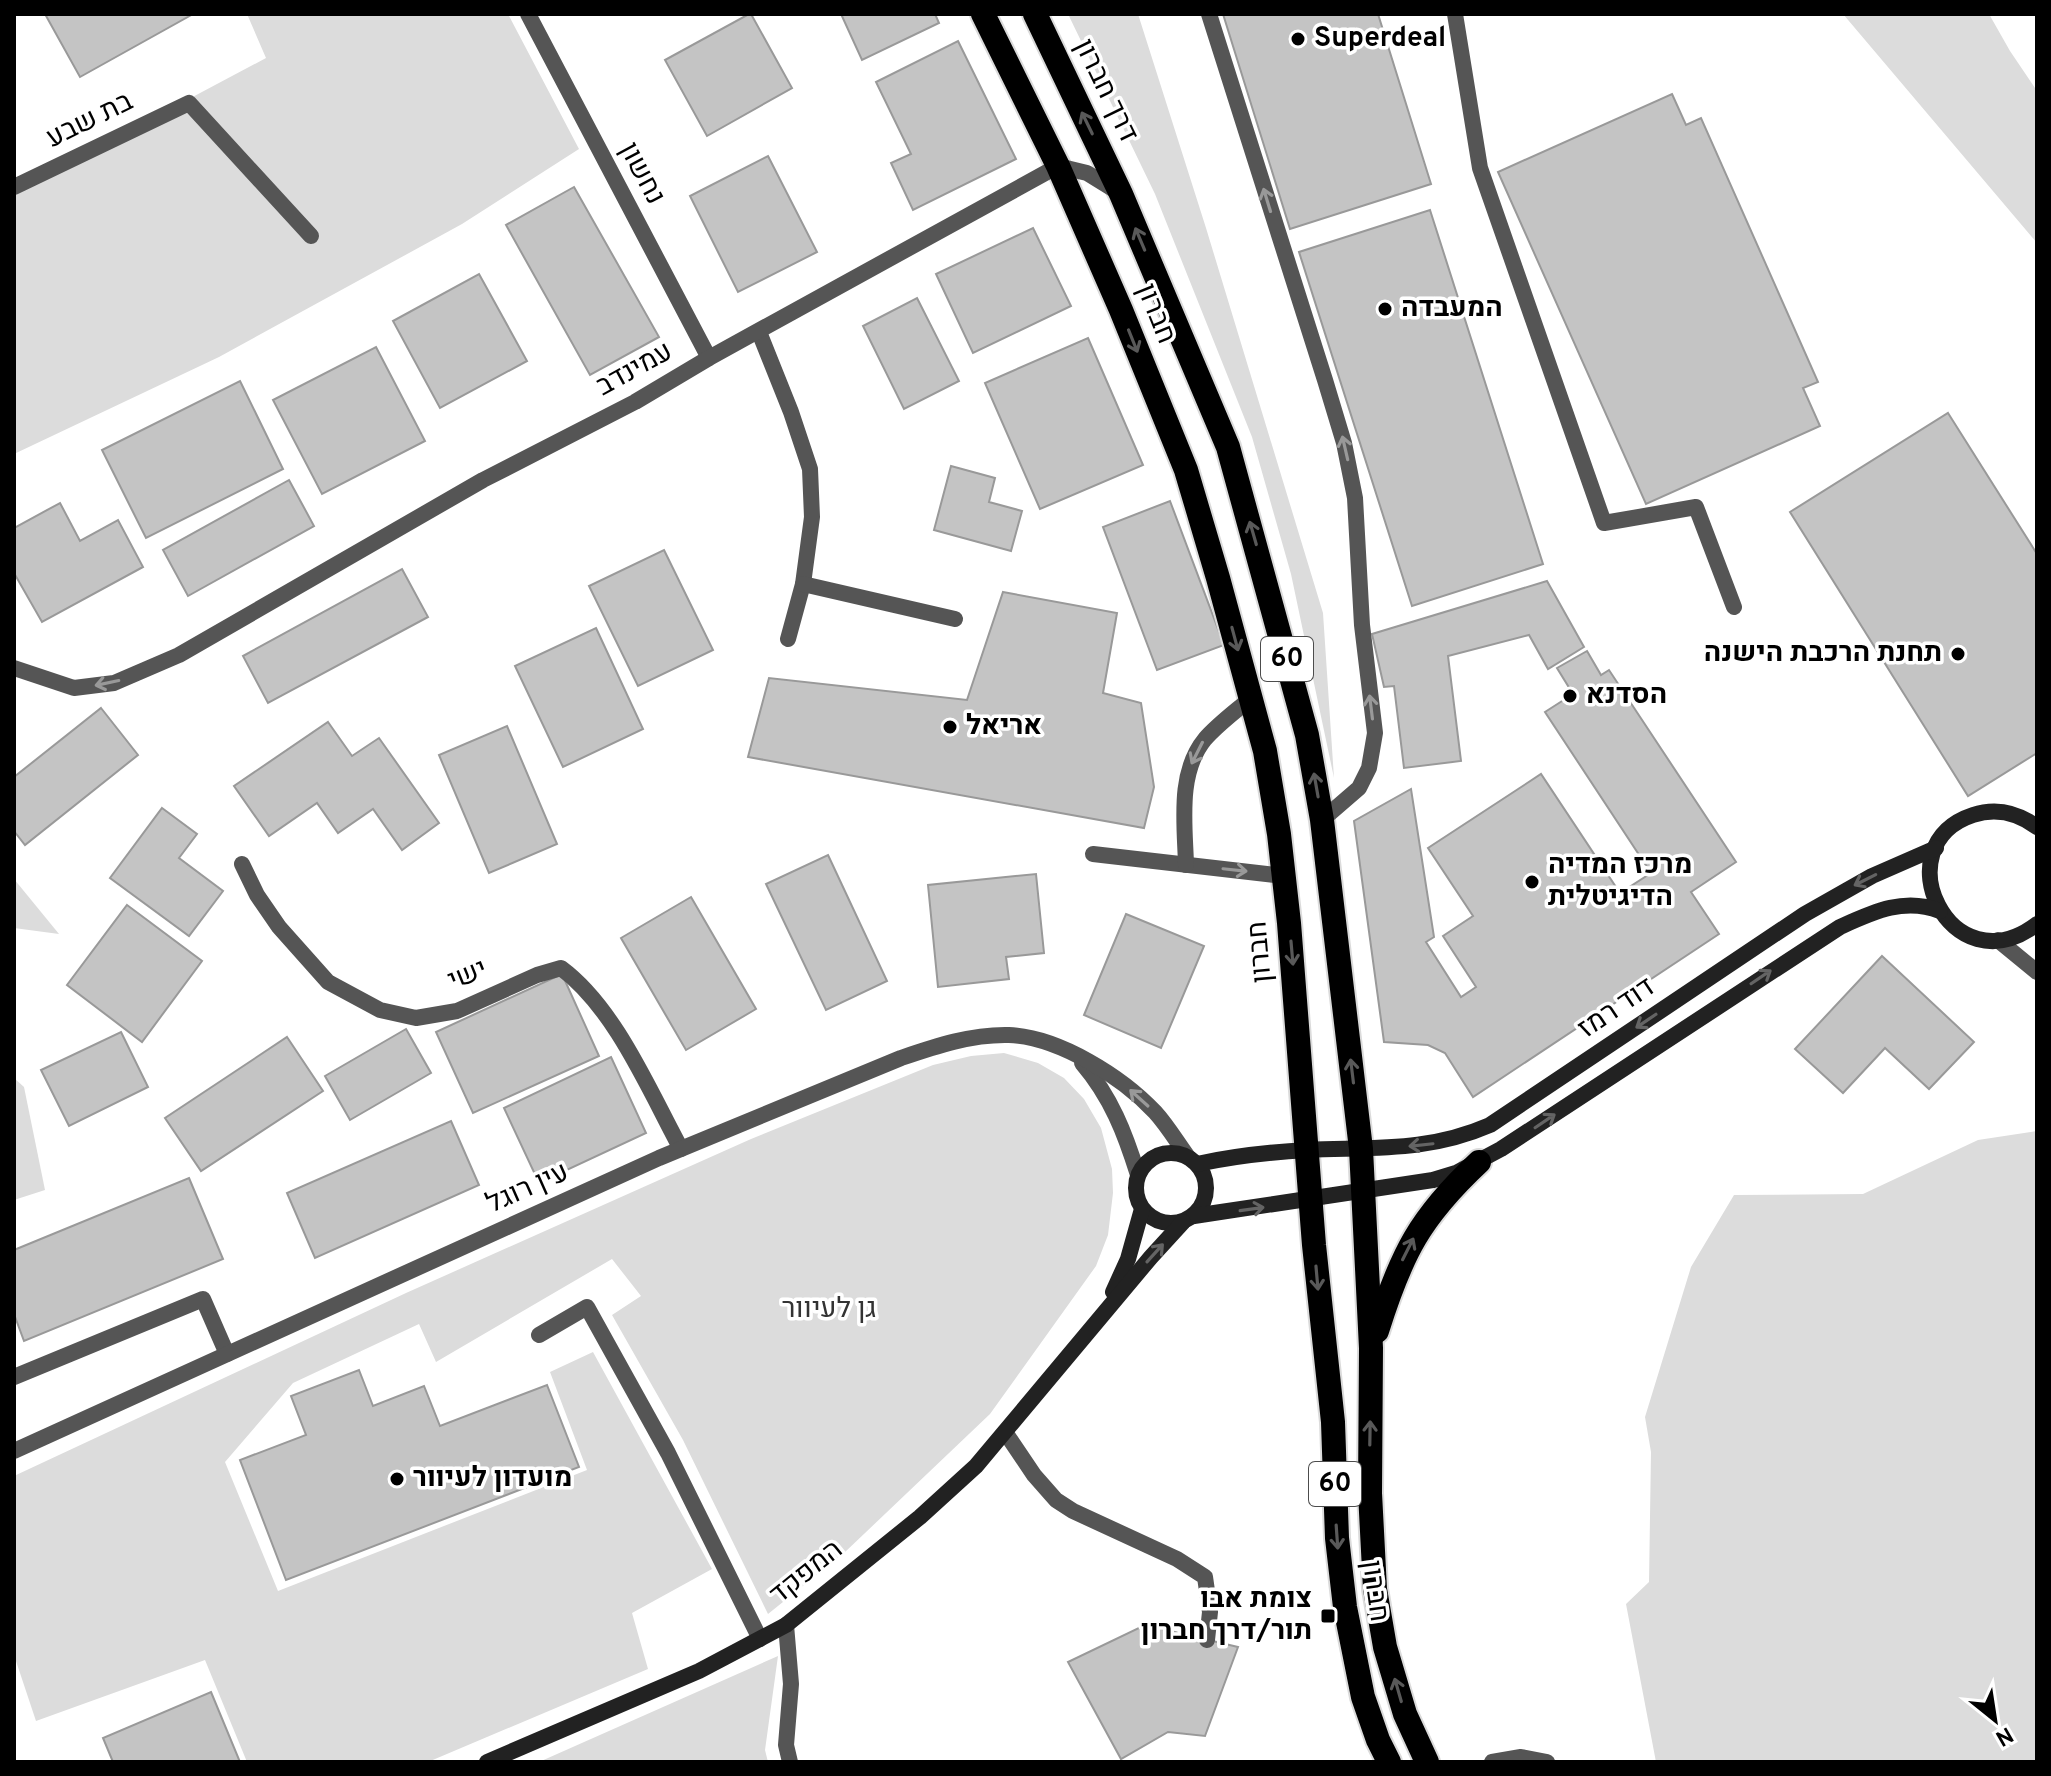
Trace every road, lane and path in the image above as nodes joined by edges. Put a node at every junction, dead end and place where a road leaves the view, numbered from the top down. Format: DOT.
graph roads {
  1 [pos="528,14"];
  2 [pos="983,14"];
  3 [pos="1035,14"];
  4 [pos="1209,14"];
  5 [pos="1455,14"];
  6 [pos="1058,166"];
  7 [pos="14,187"];
  8 [pos="1121,194"];
  9 [pos="311,236"];
  10 [pos="759,332"];
  11 [pos="709,358"];
  12 [pos="803,584"];
  13 [pos="1734,607"];
  14 [pos="955,619"];
  15 [pos="788,639"];
  16 [pos="14,668"];
  17 [pos="1251,698"];
  18 [pos="1322,820"];
  19 [pos="2037,827"];
  20 [pos="1936,848"];
  21 [pos="1093,854"];
  22 [pos="242,864"];
  23 [pos="1186,865"];
  24 [pos="1284,876"];
  25 [pos="1940,911"];
  26 [pos="2037,924"];
  27 [pos="1998,940"];
  28 [pos="2037,972"];
  29 [pos="1076,1055"];
  30 [pos="681,1149"];
  31 [pos="1361,1149"];
  32 [pos="1308,1150"];
  33 [pos="1192,1160"];
  34 [pos="1479,1162"];
  35 [pos="1138,1175"];
  36 [pos="1363,1192"];
  37 [pos="1310,1200"];
  38 [pos="1142,1209"];
  39 [pos="1188,1219"];
  40 [pos="1092,1328"];
  41 [pos="539,1335"];
  42 [pos="1371,1348"];
  43 [pos="227,1354"];
  44 [pos="14,1377"];
  45 [pos="1005,1432"];
  46 [pos="14,1451"];
  47 [pos="786,1625"];
  48 [pos="760,1639"];
  49 [pos="1207,1640"];
  50 [pos="487,1762"];
  51 [pos="790,1762"];
  52 [pos="1389,1762"];
  53 [pos="1427,1762"];
  54 [pos="1492,1762"];
  55 [pos="1547,1762"];
  1 -- 11 [label="street, נחשון"];
  2 -- 6 [label="highway, 60"];
  8 -- 3 [label="highway, דרך חברון / 60, one-way"];
  18 -- 4 [label="street, one-way"];
  5 -- 13 [label="street"];
  6 -- 8 [label="street"];
  6 -- 10 [label="street, עמינדב"];
  6 -- 17 [label="highway, חברון / 60, one-way"];
  7 -- 9 [label="street, בת שבע"];
  18 -- 8 [label="highway, חברון / 60, one-way"];
  10 -- 11 [label="street, עמינדב"];
  10 -- 12 [label="street"];
  11 -- 16 [label="street, עמינדב, one-way"];
  12 -- 14 [label="street"];
  12 -- 15 [label="street"];
  17 -- 23 [label="street, one-way"];
  17 -- 24 [label="highway, חברון / 60"];
  31 -- 18 [label="highway, חברון / 60, one-way"];
  19 -- 20 [label="street"];
  20 -- 25 [label="street"];
  20 -- 31 [label="street, דוד רמז, one-way"];
  21 -- 23 [label="street"];
  22 -- 30 [label="street, ישי"];
  23 -- 24 [label="street, one-way"];
  24 -- 32 [label="highway, חברון / 60, one-way"];
  25 -- 27 [label="street"];
  34 -- 25 [label="street, דוד רמז, one-way"];
  26 -- 27 [label="street"];
  27 -- 28 [label="street"];
  29 -- 30 [label="street, עין רוגל"];
  33 -- 29 [label="street, עין רוגל, one-way"];
  29 -- 35 [label="street"];
  30 -- 43 [label="street, עין רוגל"];
  31 -- 32 [label="street, דוד רמז"];
  31 -- 36 [label="highway, חברון / 60"];
  32 -- 33 [label="street"];
  32 -- 37 [label="highway, חברון / 60"];
  33 -- 35 [label="street"];
  33 -- 39 [label="street"];
  34 -- 36 [label="street, דוד רמז"];
  42 -- 34 [label="highway, one-way"];
  35 -- 38 [label="street"];
  36 -- 37 [label="street, דוד רמז"];
  36 -- 42 [label="highway, חברון / 60"];
  39 -- 37 [label="street, one-way"];
  37 -- 52 [label="highway, חברון / 60, one-way"];
  38 -- 39 [label="street"];
  38 -- 40 [label="street, המפקד"];
  40 -- 39 [label="street, המפקד, one-way"];
  40 -- 45 [label="street, המפקד"];
  41 -- 48 [label="street"];
  53 -- 42 [label="highway, חברון / 60, one-way"];
  43 -- 44 [label="street"];
  43 -- 46 [label="street, עין רוגל"];
  45 -- 47 [label="street, המפקד"];
  45 -- 49 [label="street"];
  47 -- 48 [label="street, המפקד"];
  47 -- 51 [label="street"];
  48 -- 50 [label="street, המפקד"];
  54 -- 55 [label="street"];
}
